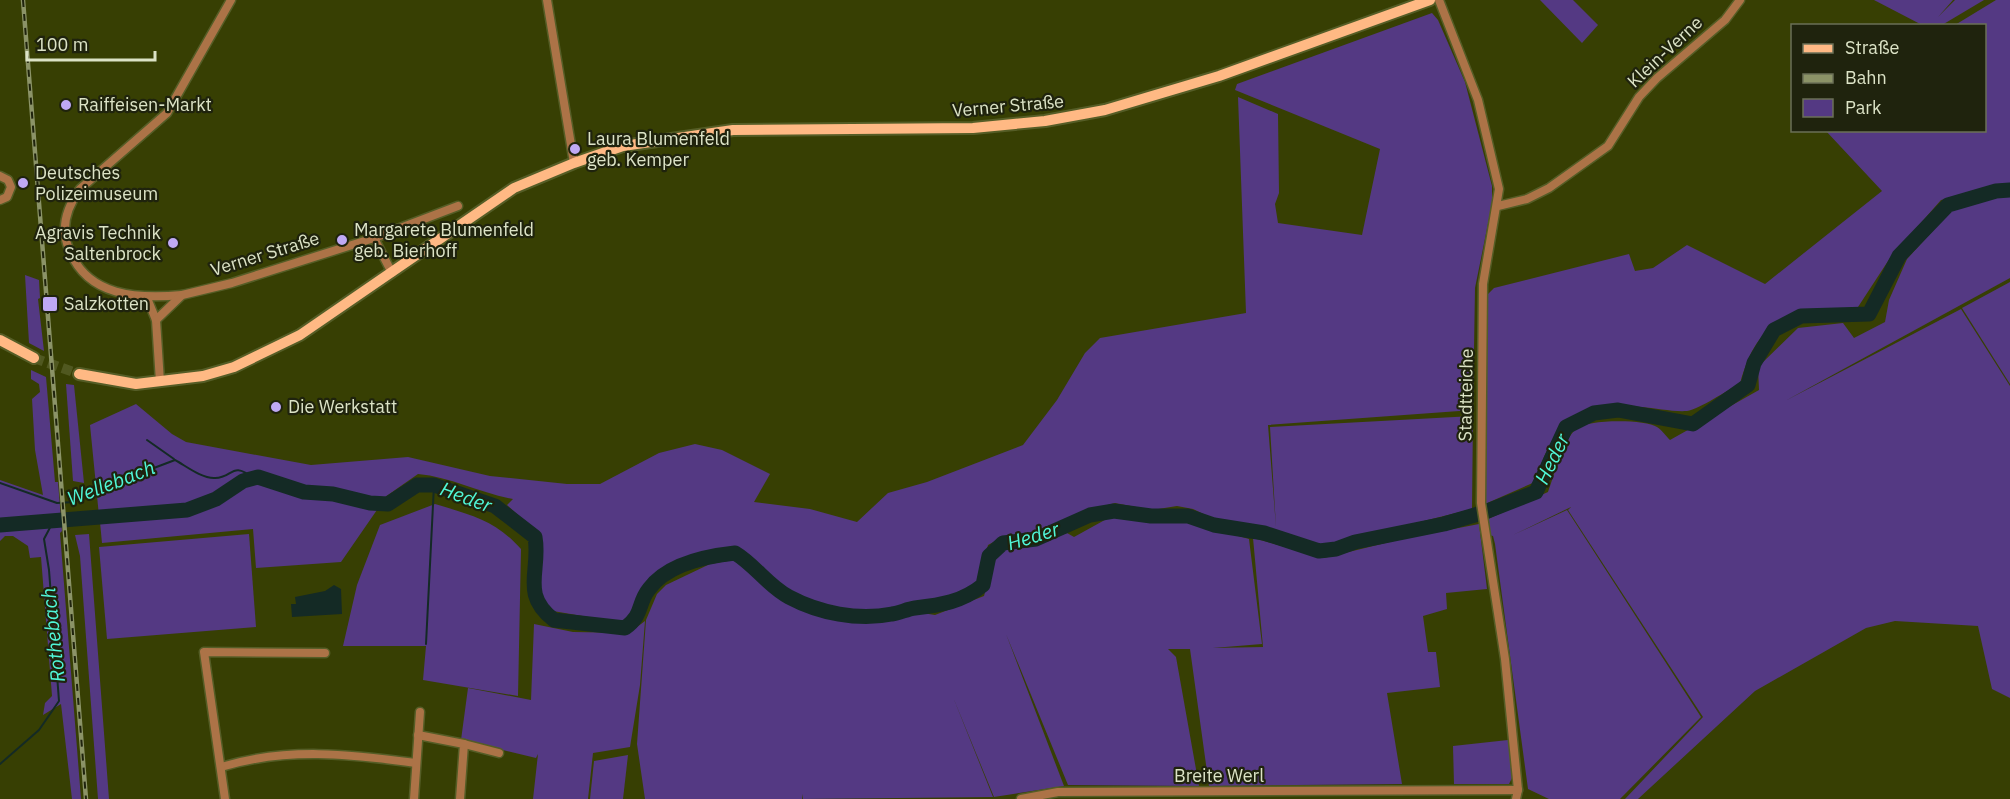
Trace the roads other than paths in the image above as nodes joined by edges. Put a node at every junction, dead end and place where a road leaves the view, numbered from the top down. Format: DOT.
graph roads {
  1 [pos="231,0"];
  2 [pos="547,0"];
  3 [pos="1430,0"];
  4 [pos="1439,0"];
  5 [pos="1740,0"];
  6 [pos="574,163"];
  7 [pos="0,176"];
  8 [pos="0,200"];
  9 [pos="458,206"];
  10 [pos="1498,206"];
  11 [pos="374,238"];
  12 [pos="392,273"];
  13 [pos="182,295"];
  14 [pos="147,298"];
  15 [pos="156,320"];
  16 [pos="0,340"];
  17 [pos="34,358"];
  18 [pos="79,374"];
  19 [pos="160,382"];
  20 [pos="325,653"];
  21 [pos="420,712"];
  22 [pos="418,735"];
  23 [pos="464,744"];
  24 [pos="499,753"];
  25 [pos="416,764"];
  26 [pos="221,768"];
  27 [pos="1517,794"];
  28 [pos="1416,796"];
  29 [pos="225,799"];
  30 [pos="414,799"];
  31 [pos="460,799"];
  32 [pos="1022,799"];
  1 -- 14 [label="street, Verner Straße"];
  2 -- 6 [label="street"];
  3 -- 6 [label="main road, Verner Straße"];
  4 -- 10 [label="street, Stadtteiche"];
  5 -- 10 [label="street, Klein-Verne"];
  6 -- 12 [label="main road, Verner Straße"];
  7 -- 8 [label="street"];
  9 -- 11 [label="street, Verner Straße"];
  10 -- 27 [label="street, Stadtteiche"];
  11 -- 12 [label="street"];
  11 -- 13 [label="street, Verner Straße"];
  12 -- 19 [label="main road, Verner Straße"];
  13 -- 14 [label="street, Verner Straße"];
  13 -- 15 [label="street"];
  14 -- 15 [label="street"];
  15 -- 19 [label="street"];
  16 -- 17 [label="main road"];
  18 -- 19 [label="main road, Verner Straße"];
  20 -- 26 [label="street"];
  21 -- 22 [label="street"];
  22 -- 23 [label="street"];
  22 -- 25 [label="street"];
  23 -- 24 [label="street"];
  23 -- 31 [label="street"];
  25 -- 26 [label="street"];
  25 -- 30 [label="street"];
  26 -- 29 [label="street"];
  27 -- 28 [label="street, Breite Werl"];
  28 -- 32 [label="street, Breite Werl"];
}
